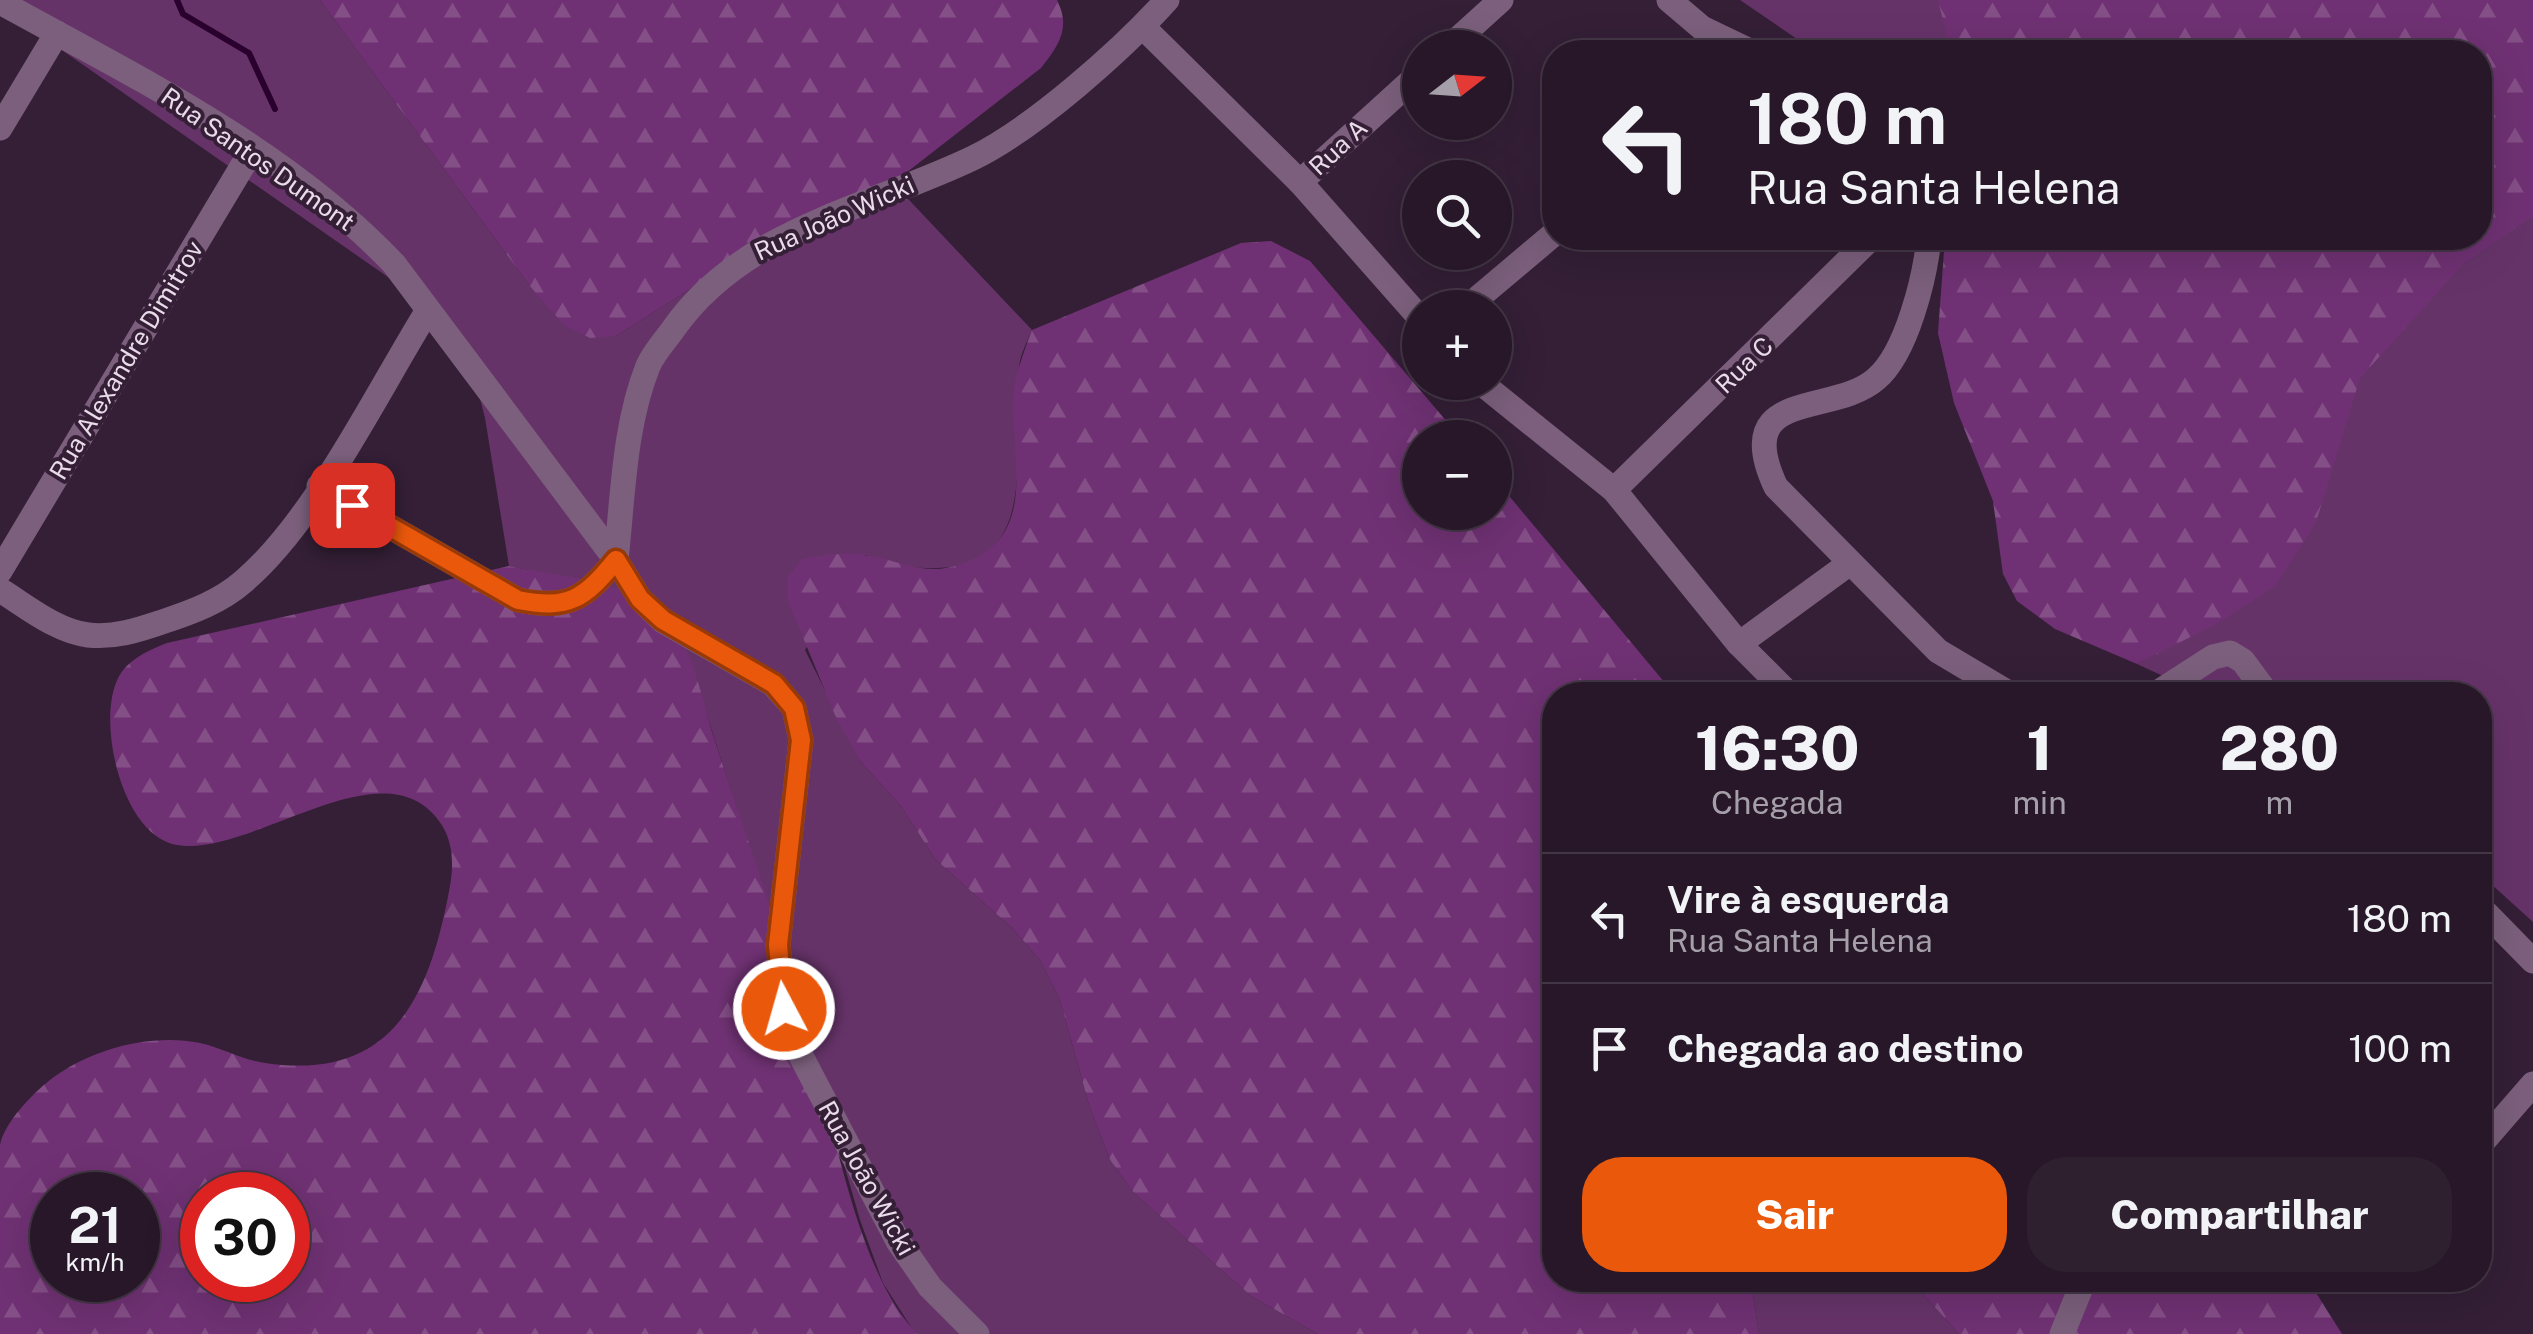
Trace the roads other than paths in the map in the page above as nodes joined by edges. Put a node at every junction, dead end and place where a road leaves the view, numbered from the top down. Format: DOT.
graph roads {
  1 [pos="1167,0"];
  2 [pos="1502,0"];
  3 [pos="1669,0"];
  4 [pos="0,2"];
  5 [pos="1143,27"];
  6 [pos="1468,30"];
  7 [pos="57,33"];
  8 [pos="1727,40"];
  9 [pos="1402,89"];
  10 [pos="0,128"];
  11 [pos="252,150"];
  12 [pos="1300,182"];
  13 [pos="1542,244"];
  14 [pos="1858,250"];
  15 [pos="1928,250"];
  16 [pos="1487,290"];
  17 [pos="1402,298"];
  18 [pos="428,310"];
  19 [pos="1502,400"];
  20 [pos="320,486"];
  21 [pos="1614,490"];
  22 [pos="616,560"];
  23 [pos="1850,563"];
  24 [pos="0,571"];
  25 [pos="0,590"];
  26 [pos="1738,644"];
  27 [pos="1777,682"];
  28 [pos="1990,682"];
  29 [pos="2174,682"];
  30 [pos="2258,682"];
  31 [pos="2492,918"];
  32 [pos="2533,961"];
  33 [pos="2533,1084"];
  34 [pos="2492,1130"];
  35 [pos="2079,1292"];
  36 [pos="977,1334"];
  37 [pos="2062,1334"];
  1 -- 5 [label="street, Rua João Wicki"];
  2 -- 6 [label="street"];
  3 -- 8 [label="street"];
  4 -- 7 [label="street, Rua Santos Dumont"];
  5 -- 12 [label="street"];
  5 -- 22 [label="street, Rua João Wicki"];
  7 -- 10 [label="street"];
  7 -- 11 [label="street, Rua Santos Dumont"];
  9 -- 12 [label="street, Rua A"];
  11 -- 18 [label="street, Rua Santos Dumont"];
  11 -- 24 [label="street, Rua Alexandre Dimitrov"];
  12 -- 17 [label="street"];
  13 -- 16 [label="street"];
  14 -- 21 [label="street, Rua C"];
  15 -- 23 [label="street"];
  18 -- 20 [label="street"];
  18 -- 22 [label="street, Rua Santos Dumont"];
  19 -- 21 [label="street"];
  20 -- 22 [label="street"];
  20 -- 25 [label="street"];
  21 -- 26 [label="street"];
  22 -- 36 [label="street, Rua João Wicki"];
  23 -- 26 [label="street"];
  23 -- 28 [label="street"];
  26 -- 27 [label="street"];
  29 -- 30 [label="street"];
  31 -- 32 [label="street"];
  33 -- 34 [label="street"];
  35 -- 37 [label="street"];
}
